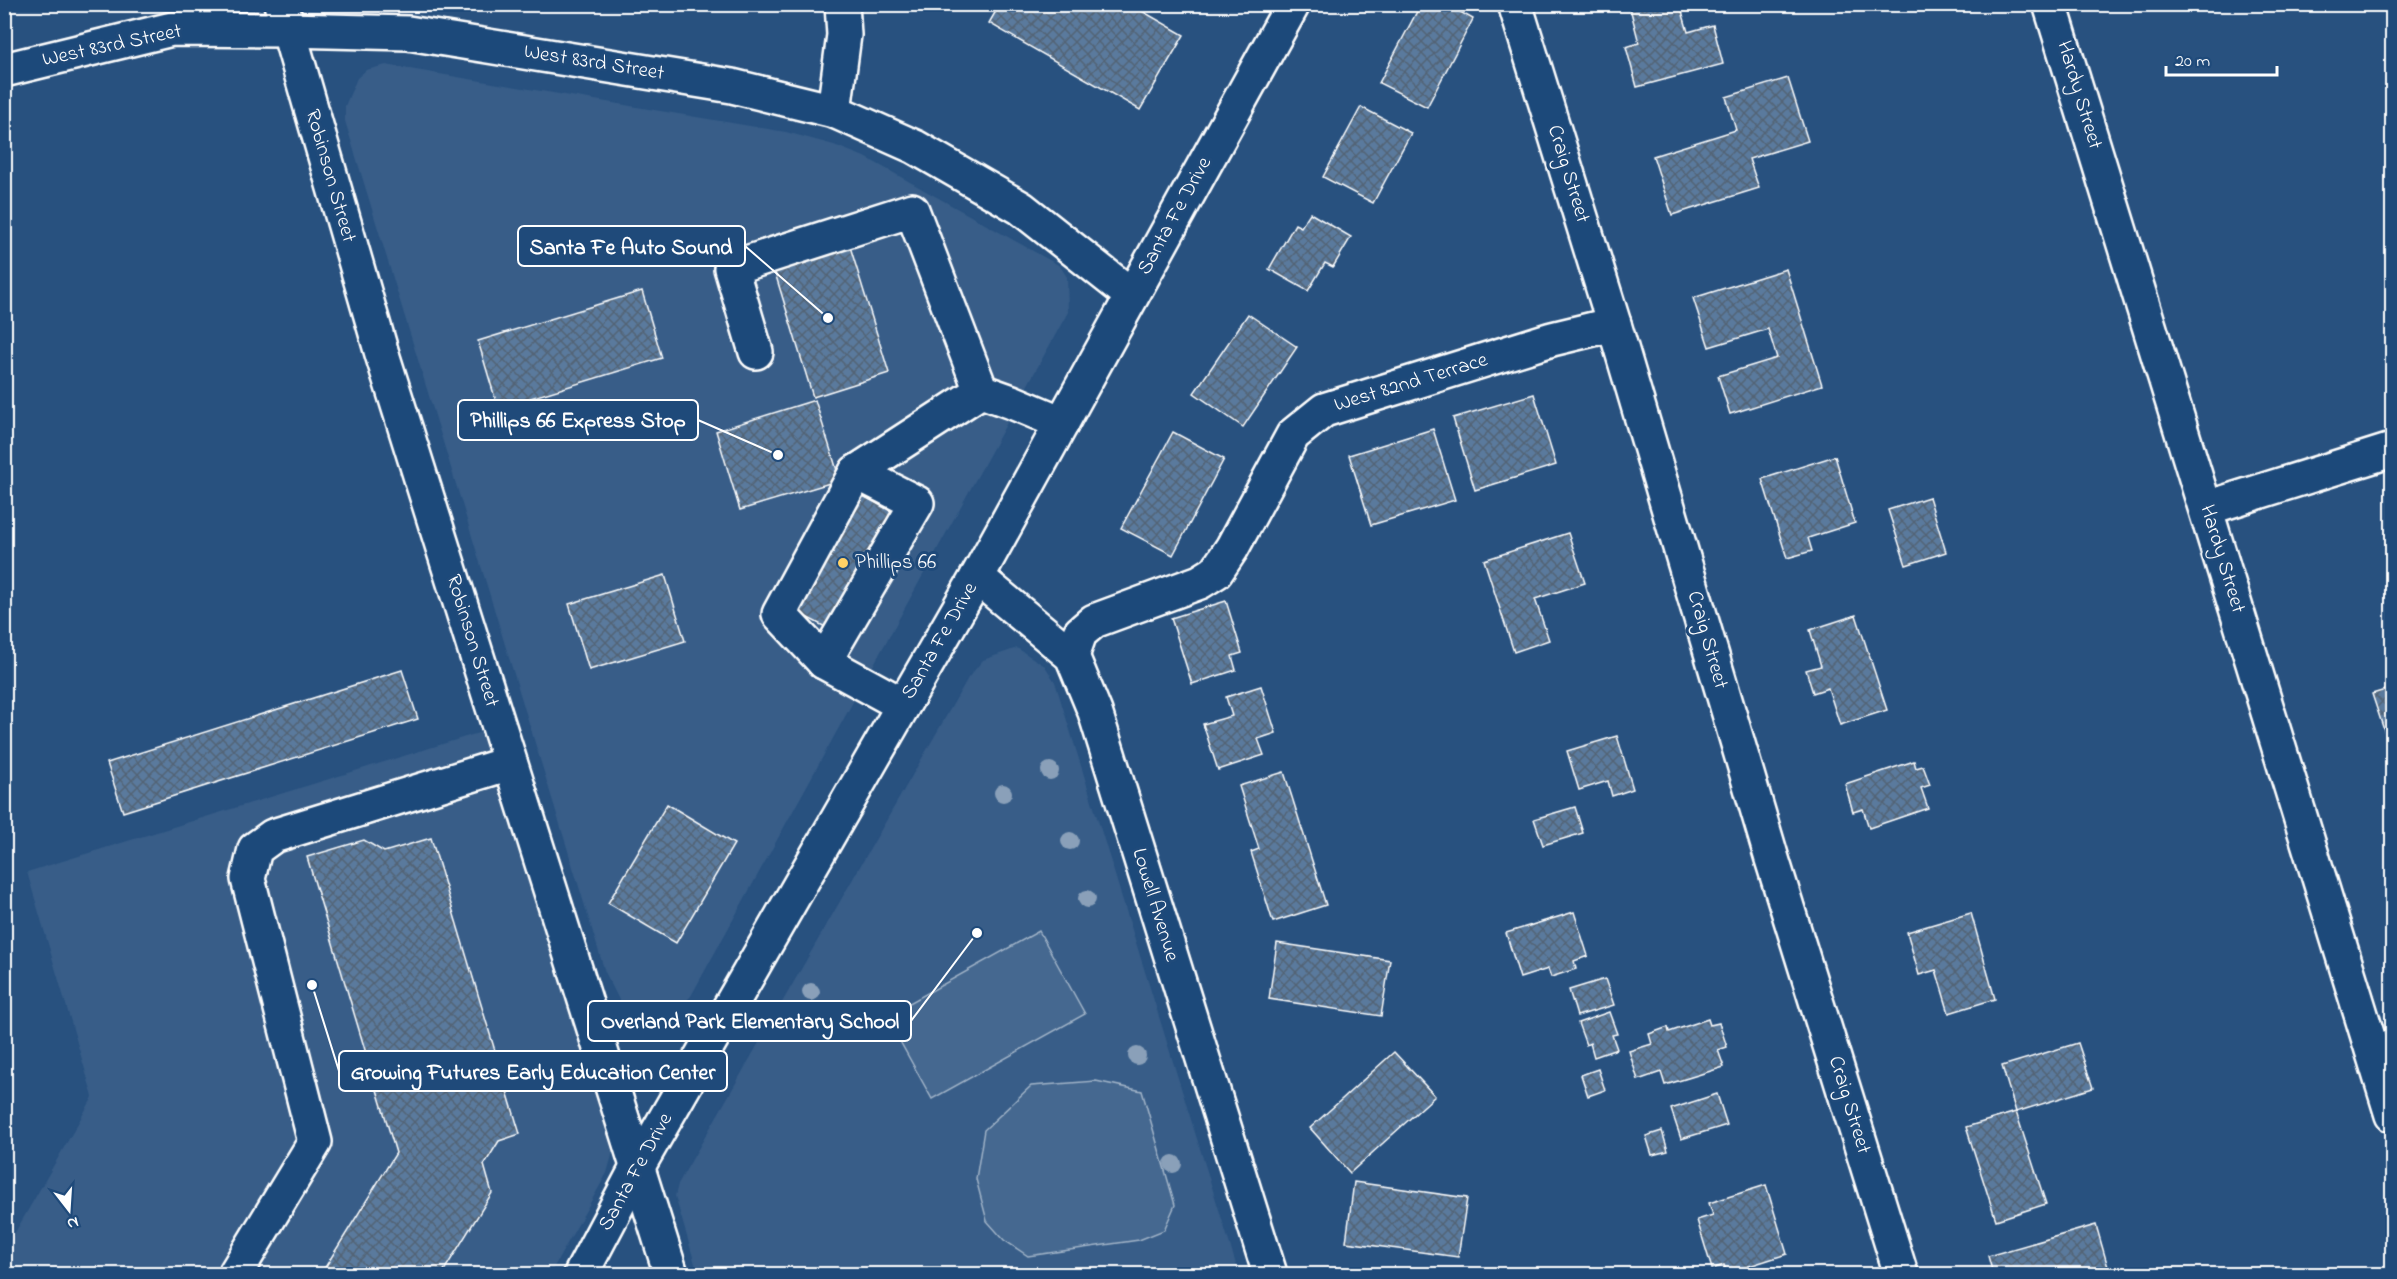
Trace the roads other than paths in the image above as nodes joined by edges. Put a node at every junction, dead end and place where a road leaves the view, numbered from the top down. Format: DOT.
graph roads {
  1 [pos="842,4"];
  2 [pos="1293,4"];
  3 [pos="1515,4"];
  4 [pos="2050,4"];
  5 [pos="284,17"];
  6 [pos="376,18"];
  7 [pos="4,70"];
  8 [pos="834,111"];
  9 [pos="1131,295"];
  10 [pos="1614,324"];
  11 [pos="756,352"];
  12 [pos="981,391"];
  13 [pos="1062,423"];
  14 [pos="2392,450"];
  15 [pos="856,472"];
  16 [pos="2207,508"];
  17 [pos="977,577"];
  18 [pos="1072,656"];
  19 [pos="824,662"];
  20 [pos="903,705"];
  21 [pos="510,763"];
  22 [pos="2392,1115"];
  23 [pos="637,1168"];
  24 [pos="235,1275"];
  25 [pos="581,1275"];
  26 [pos="671,1275"];
  27 [pos="1270,1275"];
  28 [pos="1901,1275"];
  1 -- 8 [label="street"];
  2 -- 9 [label="street, Santa Fe Drive"];
  3 -- 10 [label="street, Craig Street"];
  4 -- 16 [label="street, Hardy Street"];
  5 -- 6 [label="street, West 83rd Street"];
  5 -- 7 [label="street, West 83rd Street"];
  5 -- 21 [label="street, Robinson Street"];
  6 -- 8 [label="street, West 83rd Street"];
  8 -- 9 [label="street, West 83rd Street"];
  9 -- 13 [label="street, Santa Fe Drive"];
  10 -- 18 [label="street, West 82nd Terrace"];
  10 -- 28 [label="street, Craig Street"];
  11 -- 12 [label="street"];
  12 -- 13 [label="street"];
  12 -- 15 [label="street"];
  13 -- 17 [label="street, Santa Fe Drive"];
  14 -- 16 [label="street"];
  15 -- 19 [label="street"];
  15 -- 19 [label="street"];
  16 -- 22 [label="street, Hardy Street"];
  17 -- 18 [label="street, Lowell Avenue"];
  17 -- 20 [label="street, Santa Fe Drive"];
  18 -- 27 [label="street, Lowell Avenue"];
  19 -- 20 [label="street"];
  20 -- 23 [label="street, Santa Fe Drive"];
  21 -- 23 [label="street, Robinson Street"];
  21 -- 24 [label="street"];
  23 -- 25 [label="street, Santa Fe Drive"];
  23 -- 26 [label="street, Robinson Street"];
}
